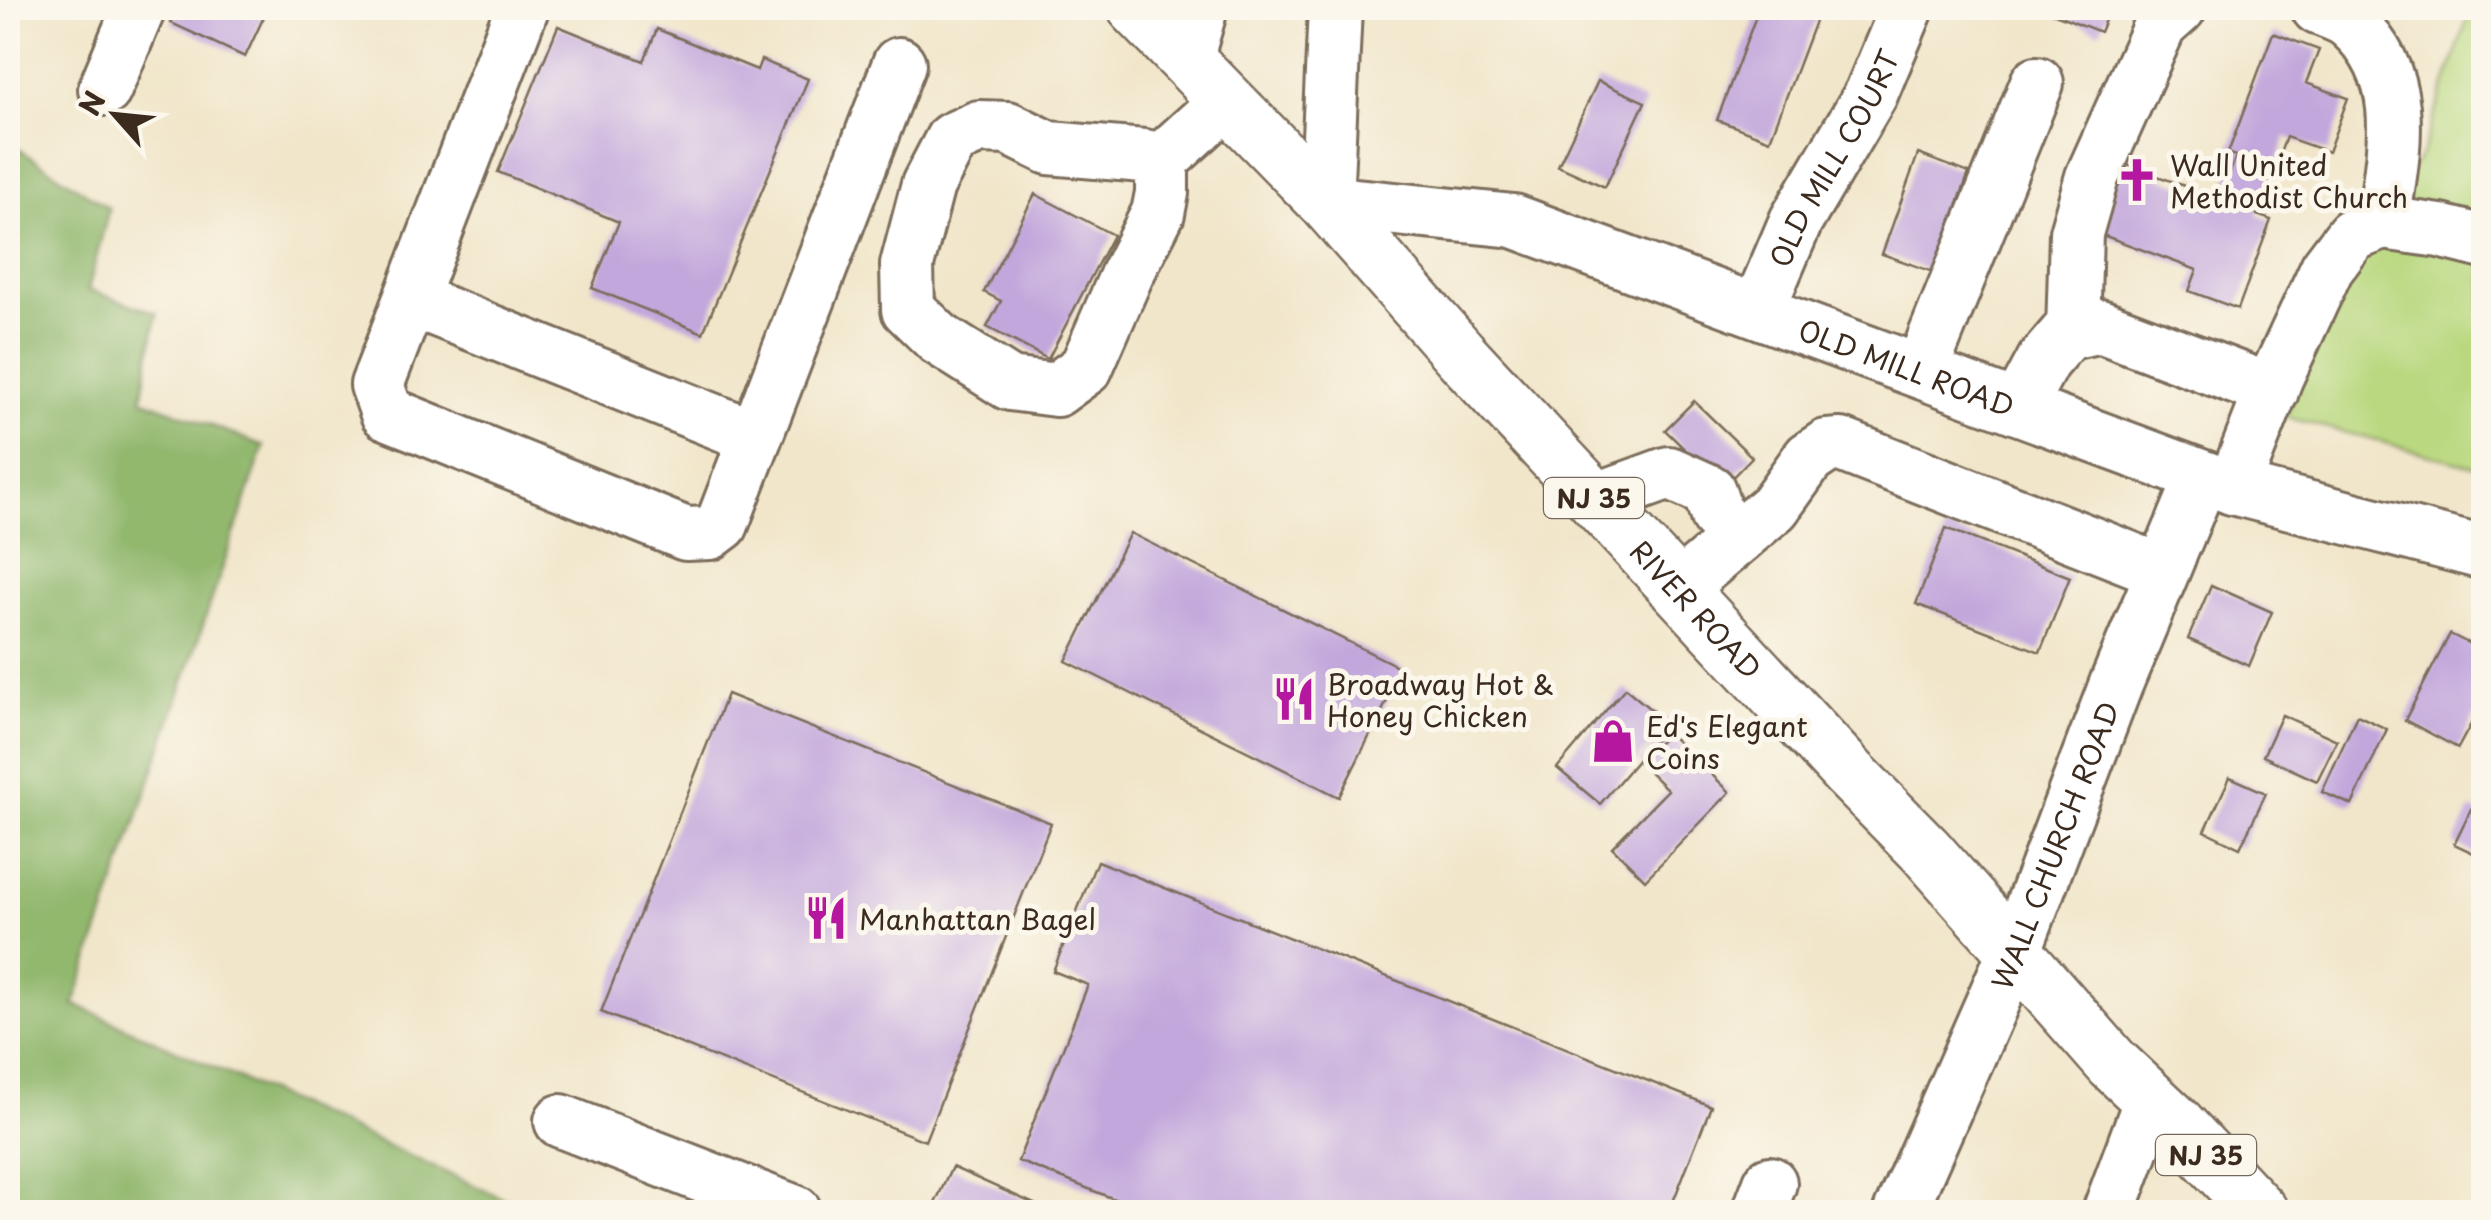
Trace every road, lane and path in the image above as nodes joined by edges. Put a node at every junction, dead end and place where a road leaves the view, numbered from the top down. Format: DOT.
graph roads {
  1 [pos="139,8"];
  2 [pos="522,8"];
  3 [pos="1136,8"];
  4 [pos="1202,8"];
  5 [pos="1335,8"];
  6 [pos="1906,8"];
  7 [pos="2179,8"];
  8 [pos="2318,8"];
  9 [pos="1186,60"];
  10 [pos="899,64"];
  11 [pos="2037,83"];
  12 [pos="105,88"];
  13 [pos="1227,101"];
  14 [pos="1162,160"];
  15 [pos="1326,202"];
  16 [pos="2383,223"];
  17 [pos="2484,242"];
  18 [pos="412,300"];
  19 [pos="1758,310"];
  20 [pos="2073,332"];
  21 [pos="1921,372"];
  22 [pos="2272,390"];
  23 [pos="2018,408"];
  24 [pos="755,437"];
  25 [pos="2217,483"];
  26 [pos="1595,500"];
  27 [pos="1740,536"];
  28 [pos="2484,553"];
  29 [pos="2162,571"];
  30 [pos="1678,589"];
  31 [pos="2014,953"];
  32 [pos="2151,1100"];
  33 [pos="561,1121"];
  34 [pos="795,1212"];
  35 [pos="1900,1212"];
  36 [pos="2109,1212"];
  37 [pos="2260,1212"];
  1 -- 12 [label="street"];
  2 -- 18 [label="street"];
  3 -- 9 [label="highway, RIVER ROAD / NJ 35"];
  4 -- 9 [label="street"];
  5 -- 15 [label="street"];
  6 -- 19 [label="street, OLD MILL COURT"];
  7 -- 20 [label="street"];
  8 -- 16 [label="street"];
  9 -- 13 [label="highway, RIVER ROAD / NJ 35"];
  10 -- 24 [label="street"];
  11 -- 21 [label="street"];
  13 -- 14 [label="street"];
  13 -- 15 [label="highway, RIVER ROAD / NJ 35"];
  14 -- 14 [label="street"];
  15 -- 19 [label="street, OLD MILL ROAD"];
  15 -- 26 [label="highway, RIVER ROAD / NJ 35"];
  16 -- 17 [label="street"];
  16 -- 22 [label="street, WALL CHURCH ROAD"];
  18 -- 24 [label="street"];
  18 -- 24 [label="street"];
  19 -- 21 [label="street, OLD MILL ROAD"];
  20 -- 22 [label="street"];
  20 -- 23 [label="street"];
  21 -- 23 [label="street, OLD MILL ROAD"];
  22 -- 25 [label="street, WALL CHURCH ROAD"];
  23 -- 25 [label="street, OLD MILL ROAD"];
  25 -- 28 [label="street, OLD MILL ROAD"];
  25 -- 29 [label="street, WALL CHURCH ROAD"];
  26 -- 27 [label="street"];
  26 -- 30 [label="highway, RIVER ROAD / NJ 35"];
  27 -- 29 [label="street"];
  27 -- 30 [label="street"];
  29 -- 31 [label="street, WALL CHURCH ROAD"];
  30 -- 31 [label="highway, RIVER ROAD / NJ 35"];
  31 -- 32 [label="highway, RIVER ROAD / NJ 35"];
  31 -- 35 [label="street, WALL CHURCH ROAD"];
  32 -- 36 [label="street"];
  32 -- 37 [label="highway, RIVER ROAD / NJ 35"];
  33 -- 34 [label="street"];
}
